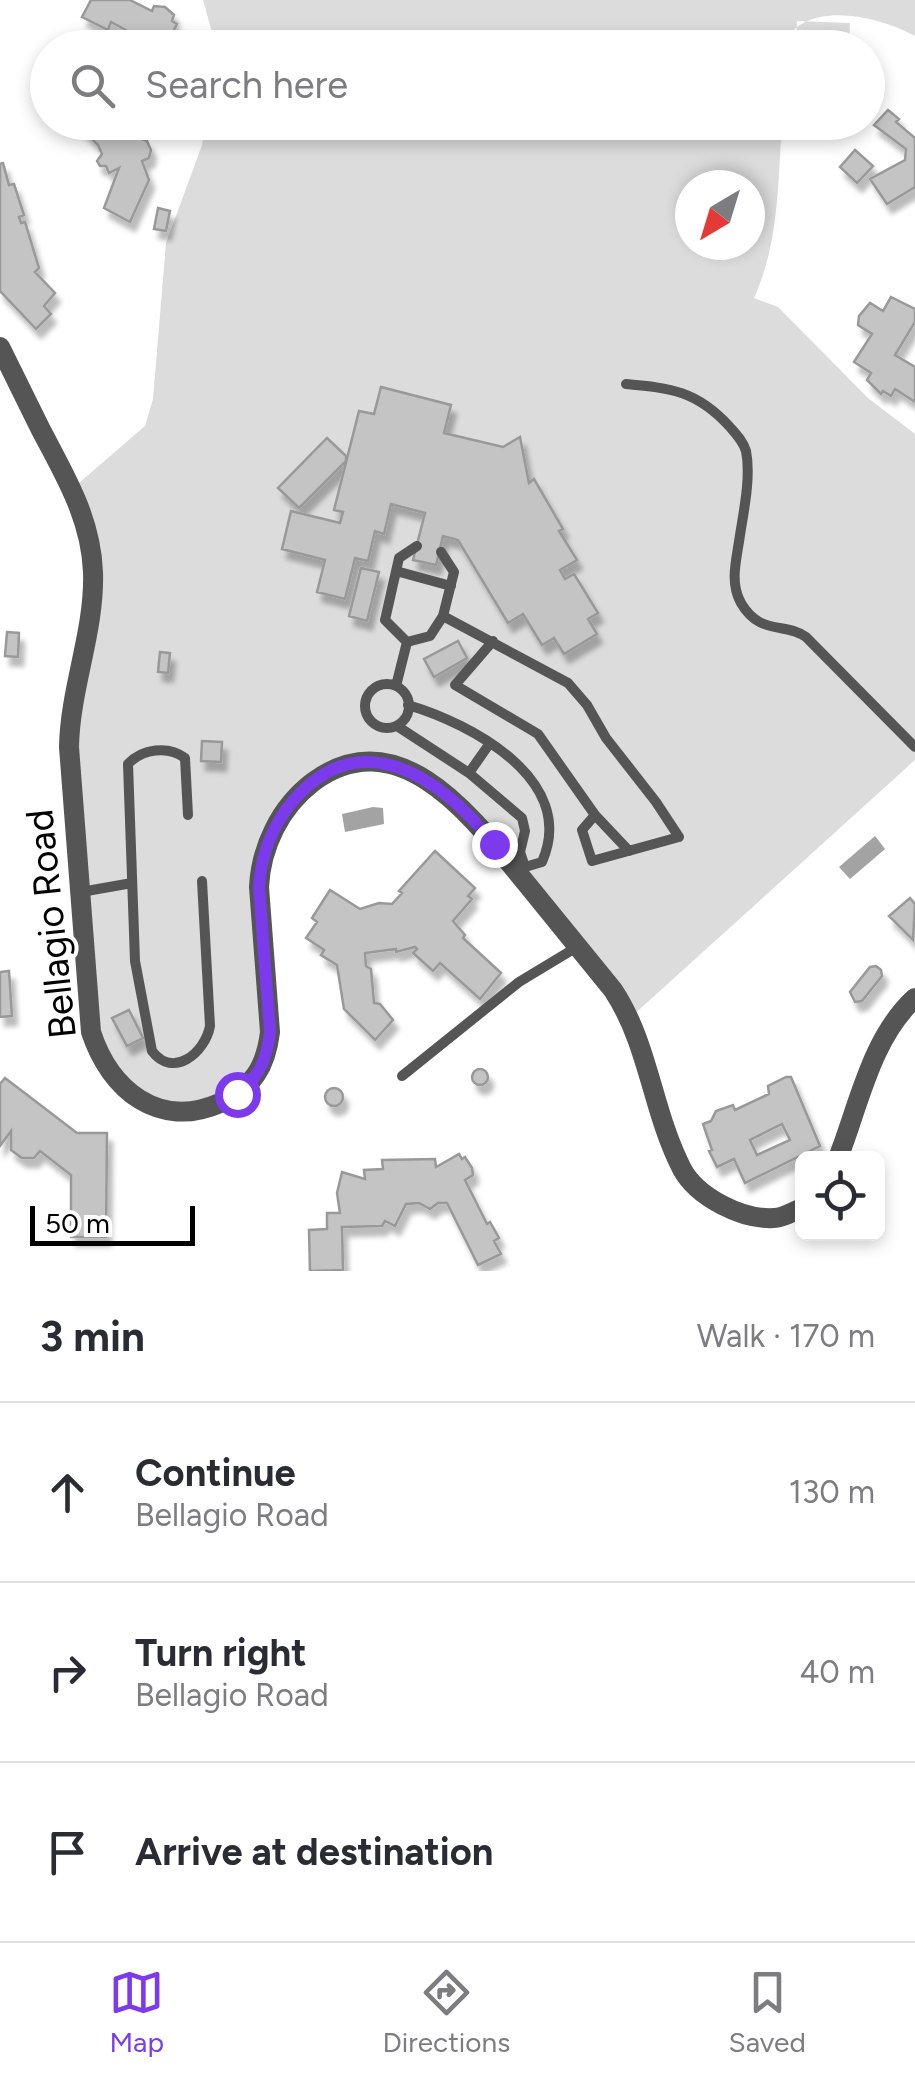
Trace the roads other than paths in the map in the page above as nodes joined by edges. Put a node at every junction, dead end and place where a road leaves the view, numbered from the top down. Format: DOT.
graph roads {
  1 [pos="0,347"];
  2 [pos="626,384"];
  3 [pos="416,546"];
  4 [pos="441,552"];
  5 [pos="396,571"];
  6 [pos="451,586"];
  7 [pos="443,616"];
  8 [pos="492,641"];
  9 [pos="407,642"];
  10 [pos="396,686"];
  11 [pos="408,704"];
  12 [pos="397,726"];
  13 [pos="490,742"];
  14 [pos="915,747"];
  15 [pos="469,773"];
  16 [pos="188,815"];
  17 [pos="595,815"];
  18 [pos="547,817"];
  19 [pos="524,826"];
  20 [pos="629,851"];
  21 [pos="522,871"];
  22 [pos="202,881"];
  23 [pos="132,884"];
  24 [pos="80,892"];
  25 [pos="578,947"];
  26 [pos="915,998"];
  27 [pos="402,1076"];
  28 [pos="841,1151"];
  29 [pos="795,1211"];
  1 -- 24 [label="street, Bellagio Road"];
  2 -- 14 [label="lane"];
  3 -- 5 [label="lane"];
  4 -- 6 [label="lane"];
  5 -- 6 [label="lane"];
  5 -- 9 [label="lane"];
  6 -- 7 [label="lane"];
  7 -- 8 [label="lane"];
  7 -- 9 [label="lane"];
  8 -- 17 [label="lane"];
  8 -- 20 [label="lane"];
  9 -- 10 [label="lane"];
  10 -- 11 [label="lane"];
  10 -- 12 [label="lane"];
  11 -- 12 [label="lane"];
  11 -- 13 [label="lane"];
  12 -- 15 [label="lane"];
  13 -- 15 [label="lane"];
  13 -- 18 [label="lane"];
  15 -- 19 [label="lane"];
  16 -- 23 [label="lane"];
  17 -- 20 [label="lane"];
  17 -- 20 [label="lane"];
  18 -- 19 [label="lane"];
  18 -- 21 [label="lane"];
  19 -- 21 [label="lane"];
  21 -- 24 [label="street, Bellagio Road"];
  21 -- 25 [label="street, Bellagio Road"];
  22 -- 23 [label="lane"];
  23 -- 24 [label="lane"];
  25 -- 27 [label="lane"];
  25 -- 29 [label="street, Bellagio Road"];
  26 -- 28 [label="street"];
}
